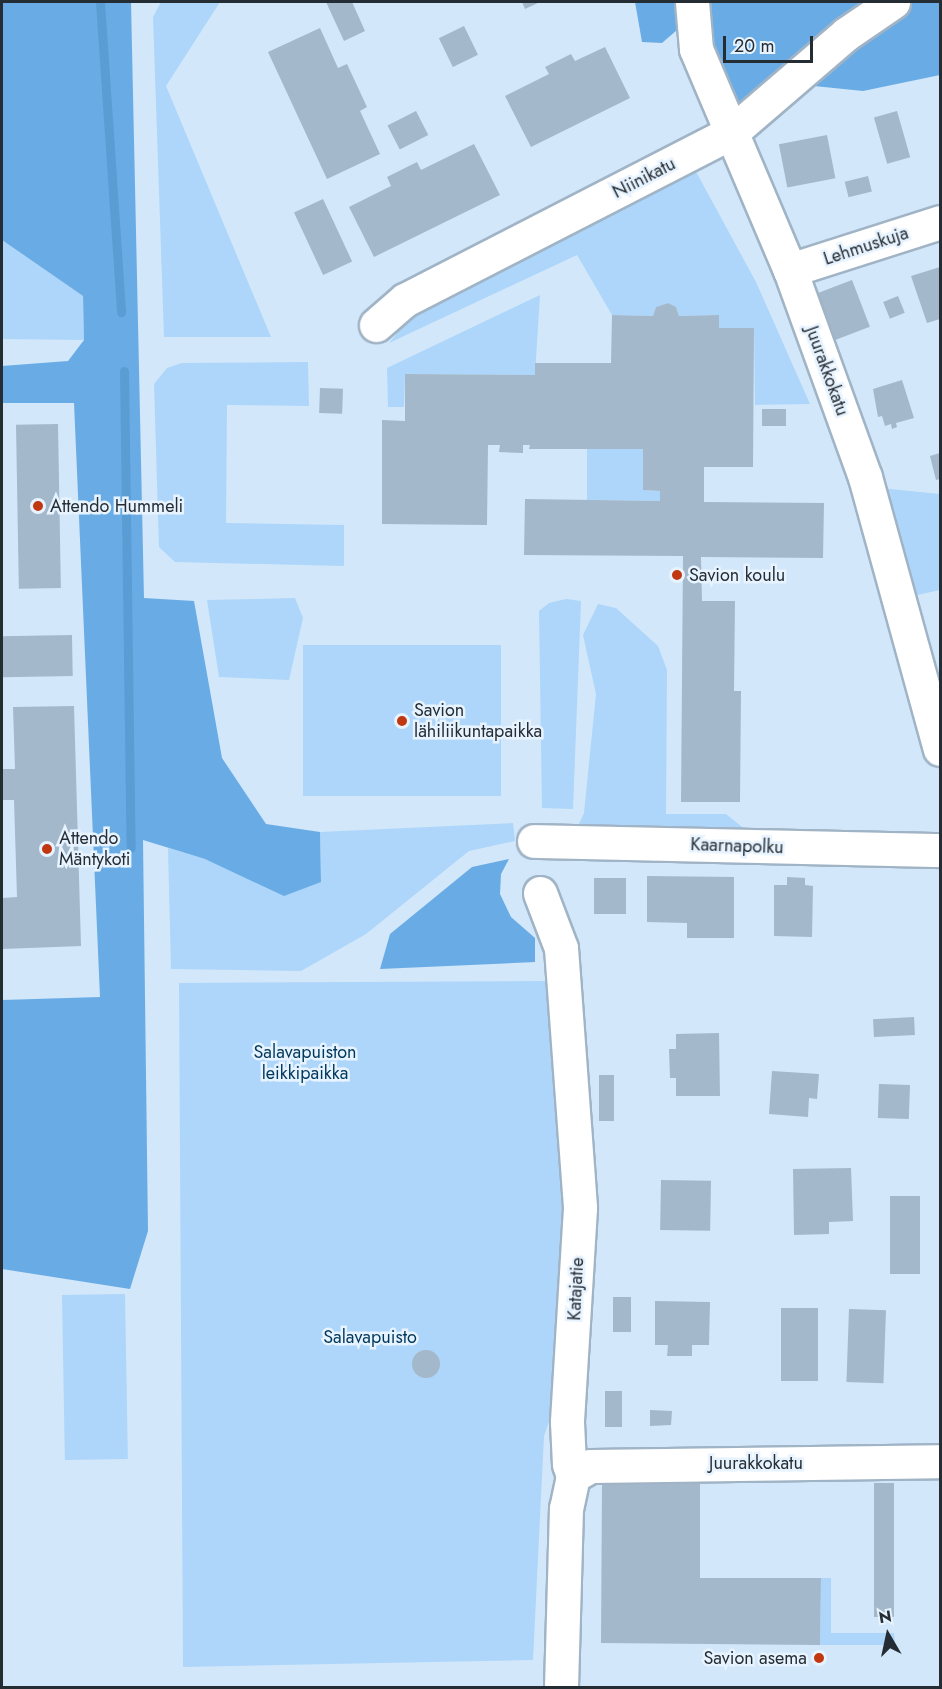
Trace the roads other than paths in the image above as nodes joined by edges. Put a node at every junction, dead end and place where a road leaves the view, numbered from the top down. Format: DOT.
graph roads {
  1 [pos="692,2"];
  2 [pos="893,2"];
  3 [pos="732,132"];
  4 [pos="940,222"];
  5 [pos="790,270"];
  6 [pos="376,325"];
  7 [pos="940,749"];
  8 [pos="534,841"];
  9 [pos="940,850"];
  10 [pos="540,893"];
  11 [pos="940,1461"];
  12 [pos="573,1476"];
  13 [pos="561,1688"];
  1 -- 3 [label="street, Juurakkokatu"];
  2 -- 3 [label="street, Niinikatu"];
  3 -- 5 [label="street, Juurakkokatu"];
  3 -- 6 [label="street, Niinikatu"];
  4 -- 5 [label="street, Lehmuskuja"];
  5 -- 7 [label="street, Juurakkokatu"];
  8 -- 9 [label="street, Kaarnapolku"];
  10 -- 12 [label="street, Katajatie"];
  11 -- 12 [label="street, Juurakkokatu"];
  12 -- 13 [label="street, Katajatie"];
}
